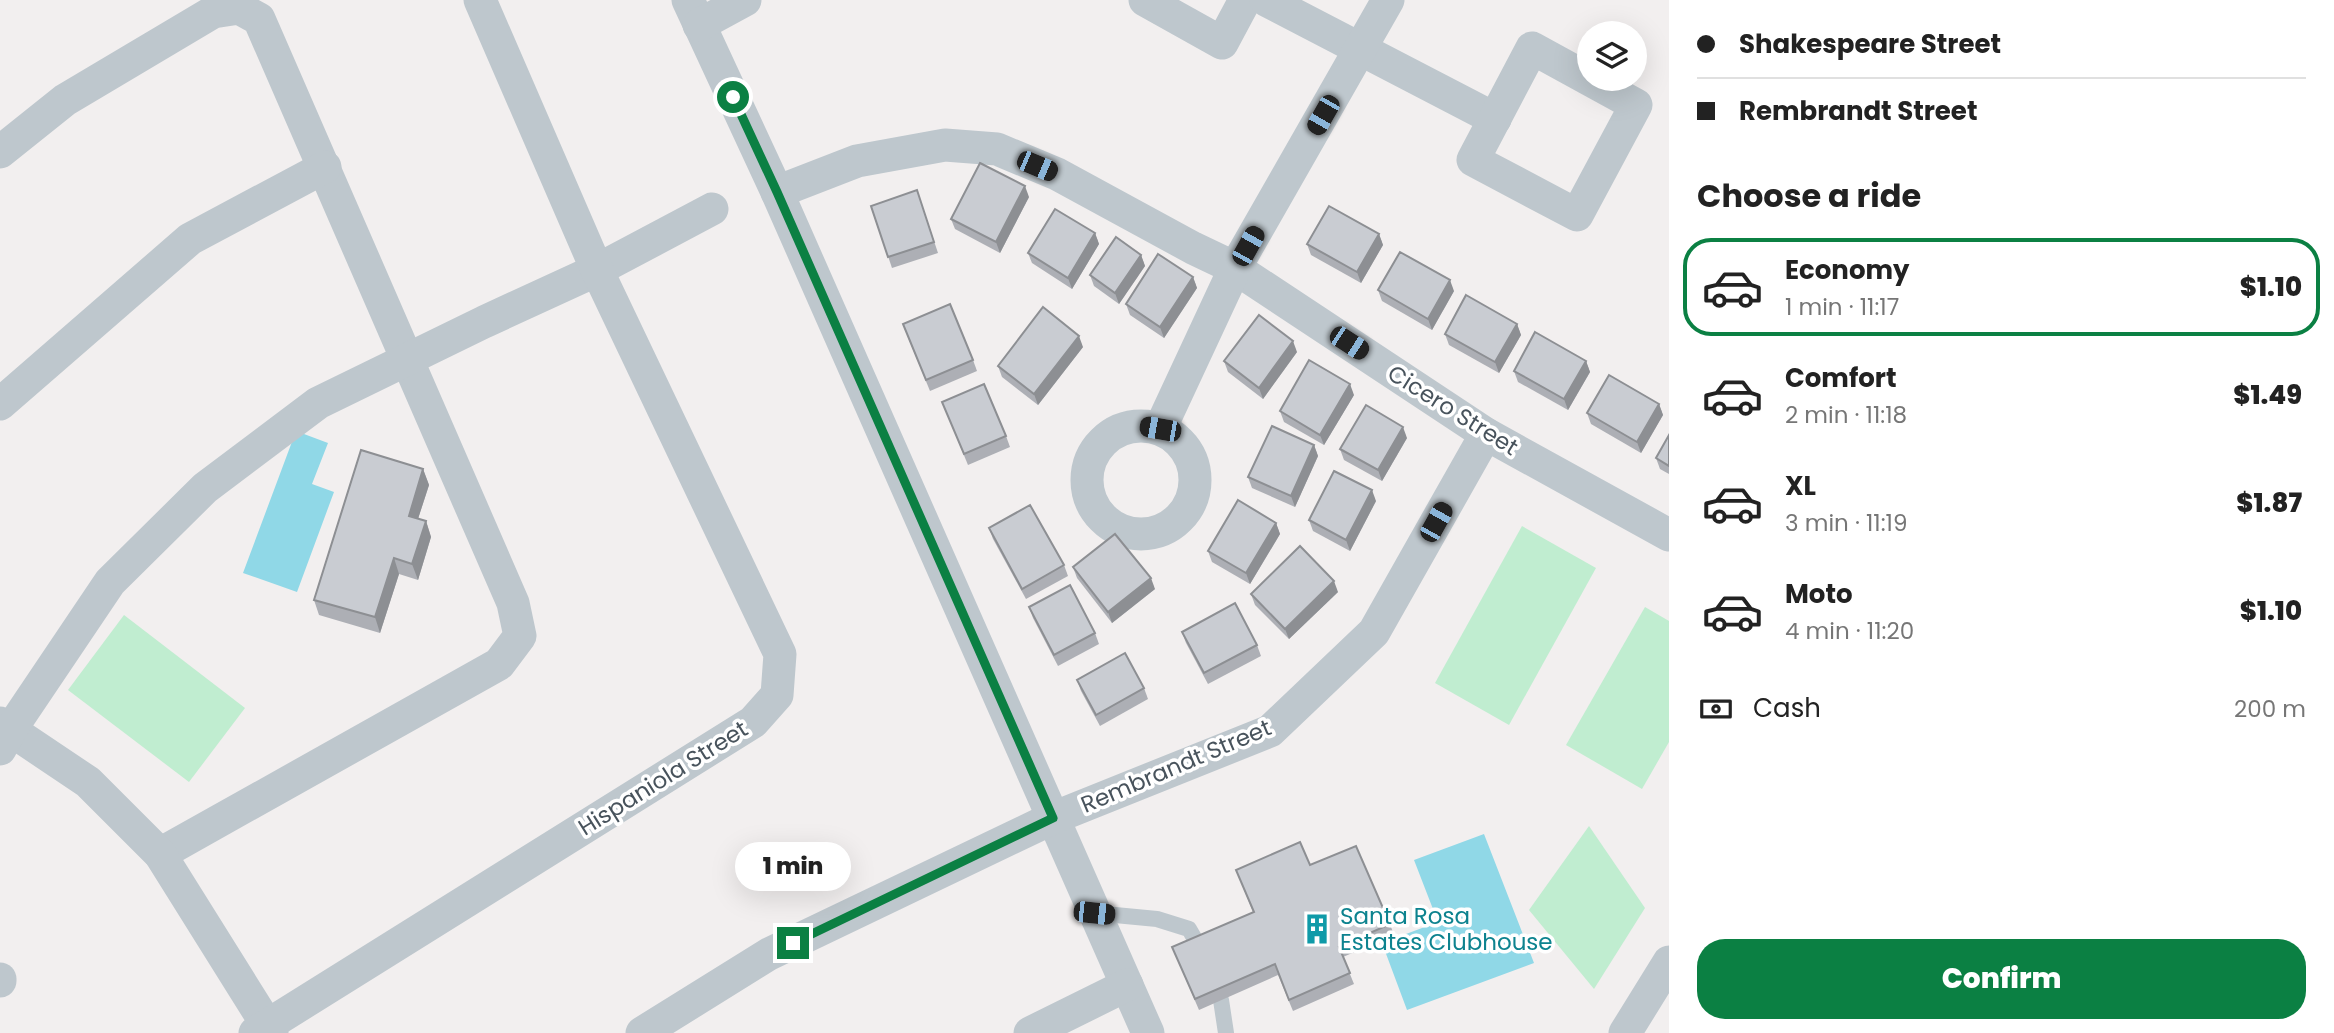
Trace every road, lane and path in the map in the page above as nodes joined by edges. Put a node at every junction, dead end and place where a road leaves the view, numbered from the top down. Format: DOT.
graph roads {
  1 [pos="480,0"];
  2 [pos="745,0"];
  3 [pos="1145,0"];
  4 [pos="1245,0"];
  5 [pos="1266,0"];
  6 [pos="1388,0"];
  7 [pos="694,13"];
  8 [pos="1360,49"];
  9 [pos="1494,119"];
  10 [pos="0,152"];
  11 [pos="325,167"];
  12 [pos="777,192"];
  13 [pos="712,209"];
  14 [pos="1236,268"];
  15 [pos="597,270"];
  16 [pos="406,360"];
  17 [pos="0,404"];
  18 [pos="1160,429"];
  19 [pos="1486,434"];
  20 [pos="1669,536"];
  21 [pos="4,734"];
  22 [pos="1053,818"];
  23 [pos="160,854"];
  24 [pos="1094,913"];
  25 [pos="1200,948"];
  26 [pos="1669,962"];
  27 [pos="1126,985"];
  28 [pos="1221,1000"];
  29 [pos="265,1030"];
  30 [pos="642,1033"];
  31 [pos="1030,1033"];
  32 [pos="1148,1033"];
  33 [pos="1226,1033"];
  34 [pos="1625,1033"];
  1 -- 15 [label="street, Hispaniola Street"];
  2 -- 7 [label="street"];
  3 -- 4 [label="street"];
  5 -- 8 [label="street"];
  6 -- 8 [label="street"];
  7 -- 12 [label="street"];
  8 -- 9 [label="street"];
  8 -- 14 [label="street"];
  9 -- 9 [label="street"];
  10 -- 11 [label="street"];
  11 -- 16 [label="street"];
  11 -- 17 [label="street"];
  12 -- 14 [label="street, Cicero Street"];
  12 -- 22 [label="street"];
  13 -- 15 [label="street"];
  14 -- 18 [label="street"];
  14 -- 19 [label="street, Cicero Street"];
  15 -- 16 [label="street"];
  15 -- 29 [label="street, Hispaniola Street"];
  16 -- 21 [label="street"];
  16 -- 23 [label="street"];
  19 -- 20 [label="street, Cicero Street"];
  19 -- 22 [label="street, Rembrandt Street"];
  21 -- 23 [label="street"];
  22 -- 24 [label="street"];
  22 -- 30 [label="street, Rembrandt Street"];
  23 -- 29 [label="street"];
  24 -- 25 [label="lane"];
  24 -- 27 [label="street"];
  26 -- 34 [label="street"];
  27 -- 31 [label="street"];
  27 -- 32 [label="street"];
  28 -- 33 [label="lane"];
}
